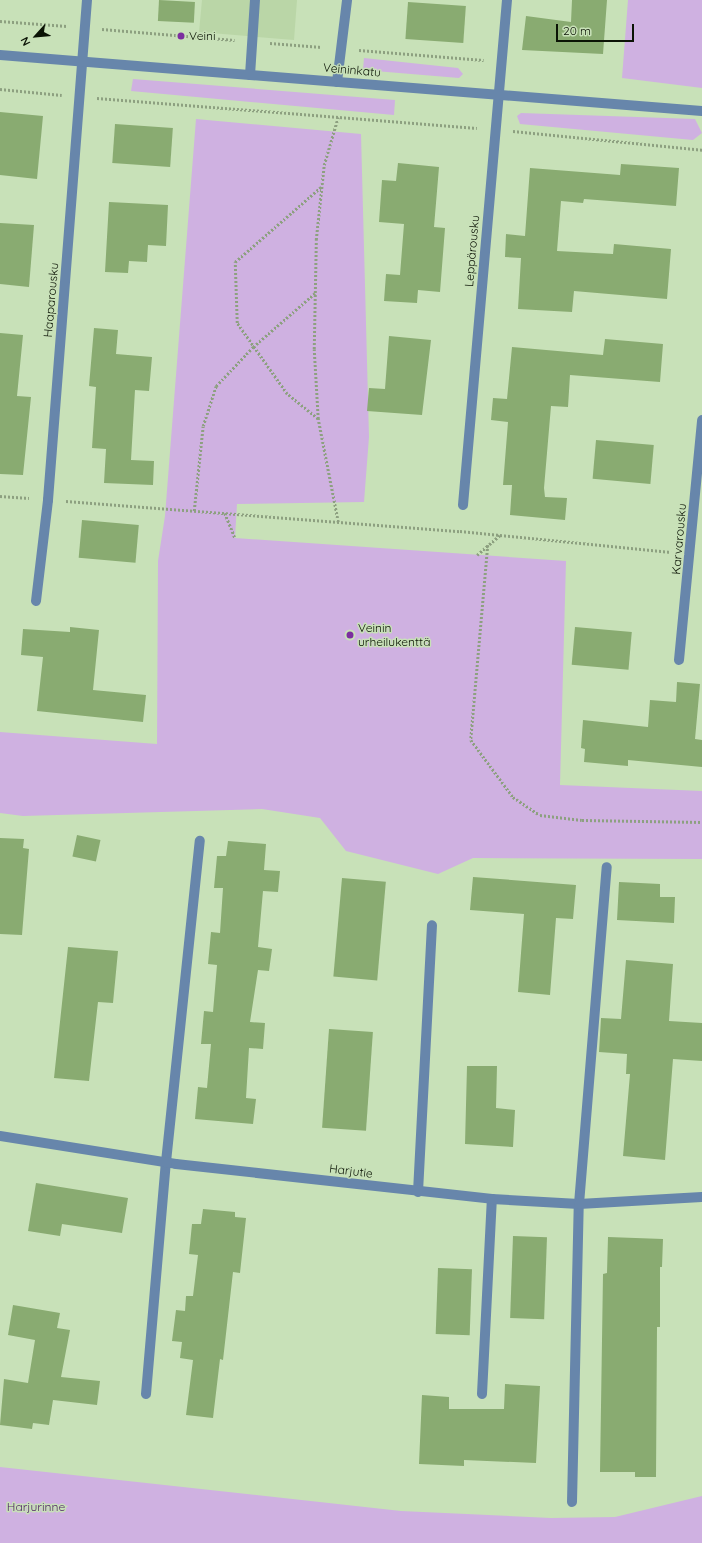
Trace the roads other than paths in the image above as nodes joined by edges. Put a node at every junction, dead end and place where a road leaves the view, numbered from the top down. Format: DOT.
graph roads {
  1 [pos="87,0"];
  2 [pos="255,0"];
  3 [pos="347,0"];
  4 [pos="507,0"];
  5 [pos="0,55"];
  6 [pos="82,62"];
  7 [pos="250,75"];
  8 [pos="337,82"];
  9 [pos="500,95"];
  10 [pos="702,111"];
  11 [pos="702,420"];
  12 [pos="463,505"];
  13 [pos="36,601"];
  14 [pos="679,660"];
  15 [pos="200,842"];
  16 [pos="607,867"];
  17 [pos="432,925"];
  18 [pos="0,1136"];
  19 [pos="166,1162"];
  20 [pos="418,1192"];
  21 [pos="702,1197"];
  22 [pos="492,1199"];
  23 [pos="579,1204"];
  24 [pos="146,1394"];
  25 [pos="482,1394"];
  26 [pos="572,1502"];
  1 -- 6 [label="street, Haaparousku"];
  2 -- 7 [label="street"];
  3 -- 8 [label="street"];
  4 -- 9 [label="street, Leppärousku"];
  5 -- 6 [label="street, Veininkatu"];
  6 -- 7 [label="street, Veininkatu"];
  6 -- 13 [label="street, Haaparousku"];
  7 -- 8 [label="street, Veininkatu"];
  8 -- 9 [label="street, Veininkatu"];
  9 -- 10 [label="street, Veininkatu"];
  9 -- 12 [label="street, Leppärousku"];
  11 -- 14 [label="street, Karvarousku"];
  15 -- 19 [label="street"];
  16 -- 23 [label="street"];
  17 -- 20 [label="street"];
  18 -- 19 [label="street, Harjutie"];
  19 -- 20 [label="street, Harjutie"];
  19 -- 24 [label="street"];
  20 -- 22 [label="street, Harjutie"];
  21 -- 23 [label="street, Harjutie"];
  22 -- 23 [label="street, Harjutie"];
  22 -- 25 [label="street"];
  23 -- 26 [label="street"];
}
